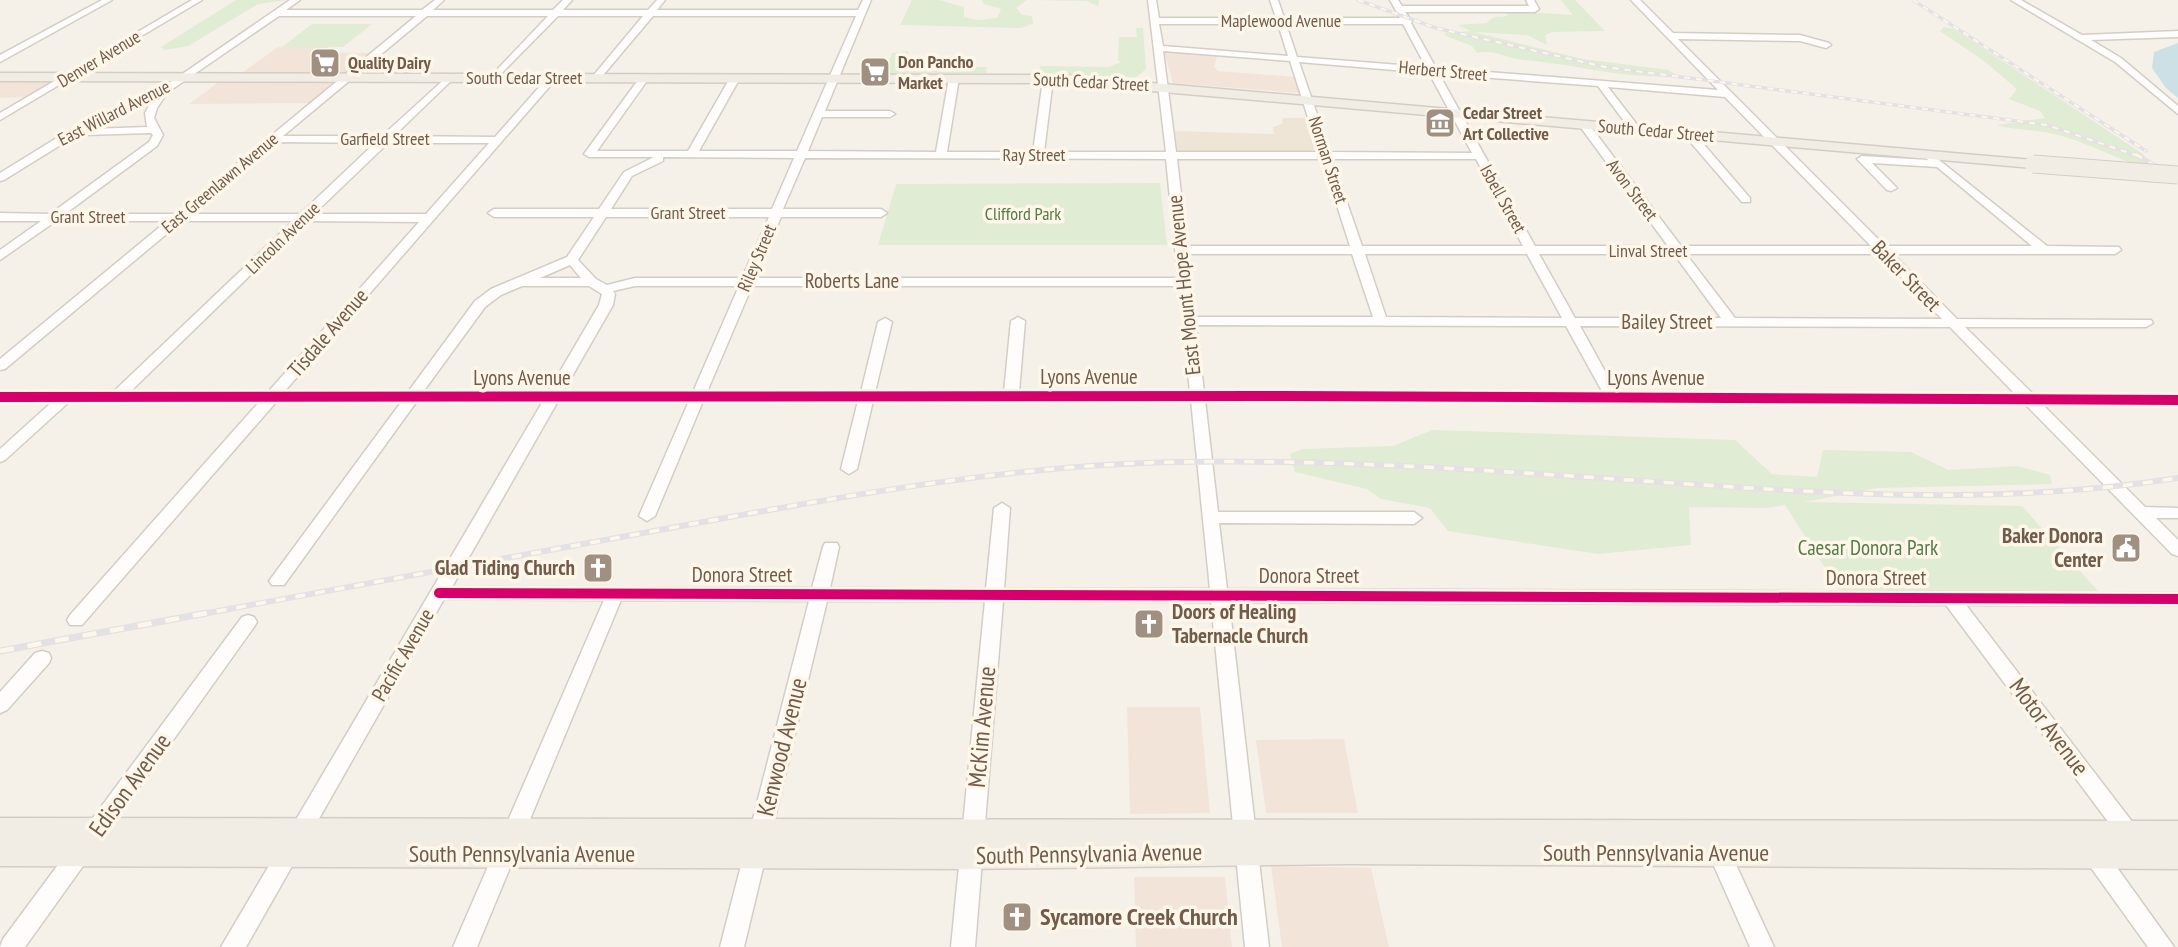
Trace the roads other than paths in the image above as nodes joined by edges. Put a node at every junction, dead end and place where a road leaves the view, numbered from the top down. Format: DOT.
graph roads {
  1 [pos="108,0"];
  2 [pos="198,0"];
  3 [pos="296,0"];
  4 [pos="440,0"];
  5 [pos="568,0"];
  6 [pos="661,0"];
  7 [pos="867,0"];
  8 [pos="1152,0"];
  9 [pos="1274,0"];
  10 [pos="1455,0"];
  11 [pos="1530,0"];
  12 [pos="1635,0"];
  13 [pos="2015,0"];
  14 [pos="1397,5"];
  15 [pos="1461,9"];
  16 [pos="278,13"];
  17 [pos="425,13"];
  18 [pos="555,13"];
  19 [pos="650,13"];
  20 [pos="862,13"];
  21 [pos="1154,21"];
  22 [pos="1281,21"];
  23 [pos="1408,21"];
  24 [pos="2178,34"];
  25 [pos="1671,36"];
  26 [pos="2080,38"];
  27 [pos="1826,45"];
  28 [pos="1157,48"];
  29 [pos="0,59"];
  30 [pos="1293,59"];
  31 [pos="1434,70"];
  32 [pos="0,77"];
  33 [pos="69,77"];
  34 [pos="184,77"];
  35 [pos="348,78"];
  36 [pos="449,78"];
  37 [pos="494,78"];
  38 [pos="552,78"];
  39 [pos="596,78"];
  40 [pos="644,78"];
  41 [pos="735,78"];
  42 [pos="834,78"];
  43 [pos="954,78"];
  44 [pos="1048,79"];
  45 [pos="1601,84"];
  46 [pos="1162,87"];
  47 [pos="164,90"];
  48 [pos="1729,94"];
  49 [pos="1307,99"];
  50 [pos="2178,111"];
  51 [pos="1457,113"];
  52 [pos="819,114"];
  53 [pos="890,114"];
  54 [pos="0,117"];
  55 [pos="1584,125"];
  56 [pos="152,130"];
  57 [pos="1636,130"];
  58 [pos="72,133"];
  59 [pos="1690,135"];
  60 [pos="274,139"];
  61 [pos="384,140"];
  62 [pos="496,140"];
  63 [pos="1775,142"];
  64 [pos="1038,155"];
  65 [pos="1170,155"];
  66 [pos="605,156"];
  67 [pos="671,156"];
  68 [pos="691,156"];
  69 [pos="801,156"];
  70 [pos="940,156"];
  71 [pos="1326,156"];
  72 [pos="1479,156"];
  73 [pos="1934,159"];
  74 [pos="628,174"];
  75 [pos="2178,175"];
  76 [pos="0,178"];
  77 [pos="1891,188"];
  78 [pos="1746,200"];
  79 [pos="495,213"];
  80 [pos="602,213"];
  81 [pos="776,213"];
  82 [pos="881,213"];
  83 [pos="0,217"];
  84 [pos="53,217"];
  85 [pos="179,217"];
  86 [pos="304,218"];
  87 [pos="428,218"];
  88 [pos="1180,250"];
  89 [pos="1358,250"];
  90 [pos="1880,250"];
  91 [pos="2043,250"];
  92 [pos="2115,250"];
  93 [pos="1531,251"];
  94 [pos="1678,251"];
  95 [pos="0,256"];
  96 [pos="572,260"];
  97 [pos="747,281"];
  98 [pos="523,282"];
  99 [pos="1183,282"];
  100 [pos="598,286"];
  101 [pos="1018,321"];
  102 [pos="1188,321"];
  103 [pos="1381,321"];
  104 [pos="1570,321"];
  105 [pos="885,322"];
  106 [pos="1731,322"];
  107 [pos="1951,323"];
  108 [pos="2146,323"];
  109 [pos="0,366"];
  110 [pos="1011,396"];
  111 [pos="1197,396"];
  112 [pos="0,397"];
  113 [pos="66,397"];
  114 [pos="116,397"];
  115 [pos="272,397"];
  116 [pos="412,397"];
  117 [pos="552,397"];
  118 [pos="698,397"];
  119 [pos="867,397"];
  120 [pos="1612,397"];
  121 [pos="2026,399"];
  122 [pos="2178,400"];
  123 [pos="0,457"];
  124 [pos="849,469"];
  125 [pos="1002,508"];
  126 [pos="2141,512"];
  127 [pos="2178,513"];
  128 [pos="647,516"];
  129 [pos="1210,517"];
  130 [pos="1414,518"];
  131 [pos="831,547"];
  132 [pos="2178,550"];
  133 [pos="278,580"];
  134 [pos="439,593"];
  135 [pos="615,594"];
  136 [pos="819,594"];
  137 [pos="994,594"];
  138 [pos="1219,595"];
  139 [pos="1951,598"];
  140 [pos="2178,599"];
  141 [pos="76,620"];
  142 [pos="248,622"];
  143 [pos="42,658"];
  144 [pos="0,705"];
  145 [pos="0,830"];
  146 [pos="97,830"];
  147 [pos="2129,833"];
  148 [pos="2178,833"];
  149 [pos="1246,840"];
  150 [pos="1714,842"];
  151 [pos="293,843"];
  152 [pos="509,843"];
  153 [pos="757,843"];
  154 [pos="971,844"];
  155 [pos="2087,844"];
  156 [pos="0,853"];
  157 [pos="79,854"];
  158 [pos="2147,855"];
  159 [pos="2178,856"];
  160 [pos="11,947"];
  161 [pos="233,947"];
  162 [pos="465,947"];
  163 [pos="732,947"];
  164 [pos="963,947"];
  165 [pos="1257,947"];
  166 [pos="1762,947"];
  167 [pos="2162,947"];
  1 -- 29 [label="street"];
  2 -- 33 [label="street, Denver Avenue"];
  3 -- 16 [label="street, East Willard Avenue"];
  4 -- 17 [label="street, East Greenlawn Avenue"];
  5 -- 18 [label="street"];
  6 -- 19 [label="street"];
  7 -- 20 [label="street, Riley Street"];
  8 -- 21 [label="street, East Mount Hope Avenue"];
  9 -- 22 [label="street, Norman Street"];
  10 -- 15 [label="street"];
  11 -- 15 [label="street"];
  12 -- 25 [label="street, Baker Street"];
  13 -- 26 [label="street"];
  14 -- 15 [label="street"];
  14 -- 23 [label="street, Isbell Street"];
  16 -- 17 [label="street"];
  16 -- 34 [label="street, East Willard Avenue"];
  17 -- 18 [label="street"];
  17 -- 35 [label="street, East Greenlawn Avenue"];
  18 -- 19 [label="street"];
  18 -- 37 [label="street"];
  19 -- 20 [label="street"];
  19 -- 39 [label="street"];
  20 -- 42 [label="street, Riley Street"];
  21 -- 22 [label="street, Maplewood Avenue"];
  21 -- 28 [label="street, East Mount Hope Avenue"];
  22 -- 23 [label="street, Maplewood Avenue"];
  22 -- 30 [label="street, Norman Street"];
  23 -- 31 [label="street, Isbell Street"];
  24 -- 26 [label="street"];
  25 -- 27 [label="street"];
  25 -- 48 [label="street, Baker Street"];
  26 -- 50 [label="street"];
  28 -- 30 [label="street, Herbert Street"];
  28 -- 46 [label="street, East Mount Hope Avenue"];
  30 -- 31 [label="street, Herbert Street"];
  30 -- 49 [label="street, Norman Street"];
  31 -- 45 [label="street, Herbert Street"];
  31 -- 51 [label="street, Isbell Street"];
  32 -- 33 [label="main road, South Cedar Street"];
  33 -- 34 [label="main road, South Cedar Street"];
  33 -- 54 [label="street, Denver Avenue"];
  34 -- 35 [label="main road, South Cedar Street"];
  34 -- 47 [label="street, East Willard Avenue"];
  35 -- 36 [label="main road, South Cedar Street"];
  35 -- 60 [label="street, East Greenlawn Avenue"];
  36 -- 37 [label="main road, South Cedar Street"];
  36 -- 61 [label="street, Lincoln Avenue"];
  37 -- 38 [label="main road, South Cedar Street"];
  38 -- 39 [label="main road, South Cedar Street"];
  38 -- 62 [label="street, Tisdale Avenue"];
  39 -- 40 [label="main road, South Cedar Street"];
  40 -- 41 [label="main road, South Cedar Street"];
  40 -- 66 [label="street, Ray Street"];
  41 -- 42 [label="main road, South Cedar Street"];
  41 -- 68 [label="street"];
  42 -- 43 [label="main road, South Cedar Street"];
  42 -- 52 [label="street, Riley Street"];
  43 -- 44 [label="main road, South Cedar Street"];
  43 -- 70 [label="street"];
  44 -- 46 [label="main road, South Cedar Street"];
  44 -- 64 [label="street"];
  45 -- 48 [label="street, Herbert Street"];
  45 -- 57 [label="street"];
  46 -- 49 [label="main road, South Cedar Street"];
  46 -- 65 [label="street, East Mount Hope Avenue"];
  47 -- 56 [label="street"];
  47 -- 58 [label="street, East Willard Avenue"];
  48 -- 63 [label="street, Baker Street"];
  49 -- 51 [label="main road, South Cedar Street"];
  49 -- 71 [label="street, Norman Street"];
  51 -- 55 [label="main road, South Cedar Street"];
  51 -- 72 [label="street, Isbell Street"];
  52 -- 53 [label="street"];
  52 -- 69 [label="street, Riley Street"];
  55 -- 57 [label="main road, South Cedar Street"];
  55 -- 94 [label="street, Avon Street"];
  56 -- 58 [label="street"];
  56 -- 84 [label="street"];
  57 -- 59 [label="main road, South Cedar Street"];
  58 -- 76 [label="street, East Willard Avenue"];
  59 -- 63 [label="main road, South Cedar Street"];
  59 -- 78 [label="street"];
  60 -- 61 [label="street, Garfield Street"];
  60 -- 85 [label="street, East Greenlawn Avenue"];
  61 -- 62 [label="street, Garfield Street"];
  61 -- 86 [label="street, Lincoln Avenue"];
  62 -- 87 [label="street, Tisdale Avenue"];
  63 -- 73 [label="main road, South Cedar Street"];
  63 -- 90 [label="street, Baker Street"];
  64 -- 65 [label="street, Ray Street"];
  64 -- 70 [label="street, Ray Street"];
  65 -- 71 [label="street, Ray Street"];
  65 -- 88 [label="street, East Mount Hope Avenue"];
  66 -- 67 [label="street, Ray Street"];
  66 -- 74 [label="street"];
  67 -- 68 [label="street, Ray Street"];
  67 -- 74 [label="street"];
  68 -- 69 [label="street, Ray Street"];
  69 -- 70 [label="street, Ray Street"];
  69 -- 81 [label="street, Riley Street"];
  71 -- 72 [label="street, Ray Street"];
  71 -- 89 [label="street, Norman Street"];
  72 -- 93 [label="street, Isbell Street"];
  73 -- 75 [label="main road, South Cedar Street, bridge"];
  73 -- 77 [label="street"];
  73 -- 91 [label="street"];
  74 -- 80 [label="street"];
  79 -- 80 [label="street, Grant Street"];
  80 -- 81 [label="street, Grant Street"];
  80 -- 96 [label="street"];
  81 -- 82 [label="street, Grant Street"];
  81 -- 97 [label="street, Riley Street"];
  83 -- 84 [label="street, Grant Street"];
  84 -- 85 [label="street, Grant Street"];
  84 -- 95 [label="street"];
  85 -- 86 [label="street, Grant Street"];
  85 -- 109 [label="street, East Greenlawn Avenue"];
  86 -- 87 [label="street, Grant Street"];
  86 -- 114 [label="street, Lincoln Avenue"];
  87 -- 115 [label="street, Tisdale Avenue"];
  88 -- 89 [label="street, Linval Street"];
  88 -- 99 [label="street, East Mount Hope Avenue"];
  89 -- 93 [label="street, Linval Street"];
  89 -- 103 [label="street, Norman Street"];
  90 -- 91 [label="street, Linval Street"];
  90 -- 94 [label="street, Linval Street"];
  90 -- 107 [label="street, Baker Street"];
  91 -- 92 [label="street, Linval Street"];
  93 -- 94 [label="street, Linval Street"];
  93 -- 104 [label="street, Isbell Street"];
  94 -- 106 [label="street, Avon Street"];
  96 -- 98 [label="street"];
  96 -- 100 [label="street"];
  97 -- 99 [label="street, Roberts Lane"];
  97 -- 100 [label="street, Roberts Lane"];
  97 -- 118 [label="street, Riley Street"];
  98 -- 100 [label="street, Roberts Lane"];
  98 -- 116 [label="street"];
  99 -- 102 [label="street, East Mount Hope Avenue"];
  100 -- 117 [label="street, Pacific Avenue"];
  101 -- 110 [label="street"];
  102 -- 103 [label="street, Bailey Street"];
  102 -- 111 [label="street, East Mount Hope Avenue"];
  103 -- 104 [label="street, Bailey Street"];
  104 -- 106 [label="street, Bailey Street"];
  104 -- 120 [label="street, Isbell Street"];
  105 -- 119 [label="street"];
  106 -- 107 [label="street, Bailey Street"];
  107 -- 108 [label="street, Bailey Street"];
  107 -- 121 [label="street, Baker Street"];
  110 -- 111 [label="street, Lyons Avenue"];
  110 -- 119 [label="street, Lyons Avenue"];
  111 -- 120 [label="street, Lyons Avenue"];
  111 -- 129 [label="street, East Mount Hope Avenue"];
  112 -- 113 [label="street, Lyons Avenue"];
  113 -- 114 [label="street, Lyons Avenue"];
  113 -- 123 [label="street"];
  114 -- 115 [label="street, Lyons Avenue"];
  115 -- 116 [label="street, Lyons Avenue"];
  115 -- 141 [label="street, Tisdale Avenue"];
  116 -- 117 [label="street, Lyons Avenue"];
  116 -- 133 [label="street"];
  117 -- 118 [label="street, Lyons Avenue"];
  117 -- 134 [label="street, Pacific Avenue"];
  118 -- 119 [label="street, Lyons Avenue"];
  118 -- 128 [label="street, Riley Street"];
  119 -- 124 [label="street"];
  120 -- 121 [label="street, Lyons Avenue"];
  121 -- 122 [label="street, Lyons Avenue"];
  121 -- 126 [label="street, Baker Street"];
  125 -- 137 [label="street, McKim Avenue"];
  126 -- 127 [label="street"];
  126 -- 132 [label="street, Baker Street"];
  129 -- 130 [label="street"];
  129 -- 138 [label="street, East Mount Hope Avenue"];
  131 -- 136 [label="street, Kenwood Avenue"];
  134 -- 135 [label="street, Donora Street"];
  134 -- 151 [label="street, Pacific Avenue"];
  135 -- 136 [label="street, Donora Street"];
  135 -- 152 [label="street"];
  136 -- 137 [label="street, Donora Street"];
  136 -- 153 [label="street, Kenwood Avenue"];
  137 -- 138 [label="street, Donora Street"];
  137 -- 154 [label="street, McKim Avenue"];
  138 -- 139 [label="street, Donora Street"];
  138 -- 149 [label="street, East Mount Hope Avenue"];
  139 -- 140 [label="street, Donora Street"];
  139 -- 147 [label="street, Motor Avenue"];
  142 -- 146 [label="street, Edison Avenue"];
  143 -- 144 [label="street"];
  145 -- 146 [label="main road, South Pennsylvania Avenue"];
  146 -- 151 [label="main road, South Pennsylvania Avenue"];
  146 -- 157 [label="street, Edison Avenue"];
  147 -- 148 [label="main road, South Pennsylvania Avenue"];
  147 -- 155 [label="main road, South Pennsylvania Avenue"];
  147 -- 158 [label="street, Motor Avenue"];
  149 -- 150 [label="main road, South Pennsylvania Avenue"];
  149 -- 154 [label="main road, South Pennsylvania Avenue"];
  149 -- 165 [label="street, East Mount Hope Avenue"];
  150 -- 155 [label="main road, South Pennsylvania Avenue"];
  150 -- 166 [label="street"];
  151 -- 152 [label="main road, South Pennsylvania Avenue"];
  151 -- 157 [label="main road, South Pennsylvania Avenue"];
  151 -- 161 [label="street, Pacific Avenue"];
  152 -- 153 [label="main road, South Pennsylvania Avenue"];
  152 -- 162 [label="street"];
  153 -- 154 [label="main road, South Pennsylvania Avenue"];
  153 -- 163 [label="street, Kenwood Avenue"];
  154 -- 164 [label="street, McKim Avenue"];
  155 -- 158 [label="main road, South Pennsylvania Avenue"];
  155 -- 167 [label="street"];
  156 -- 157 [label="main road, South Pennsylvania Avenue"];
  157 -- 160 [label="street, Edison Avenue"];
  158 -- 159 [label="main road, South Pennsylvania Avenue"];
}
